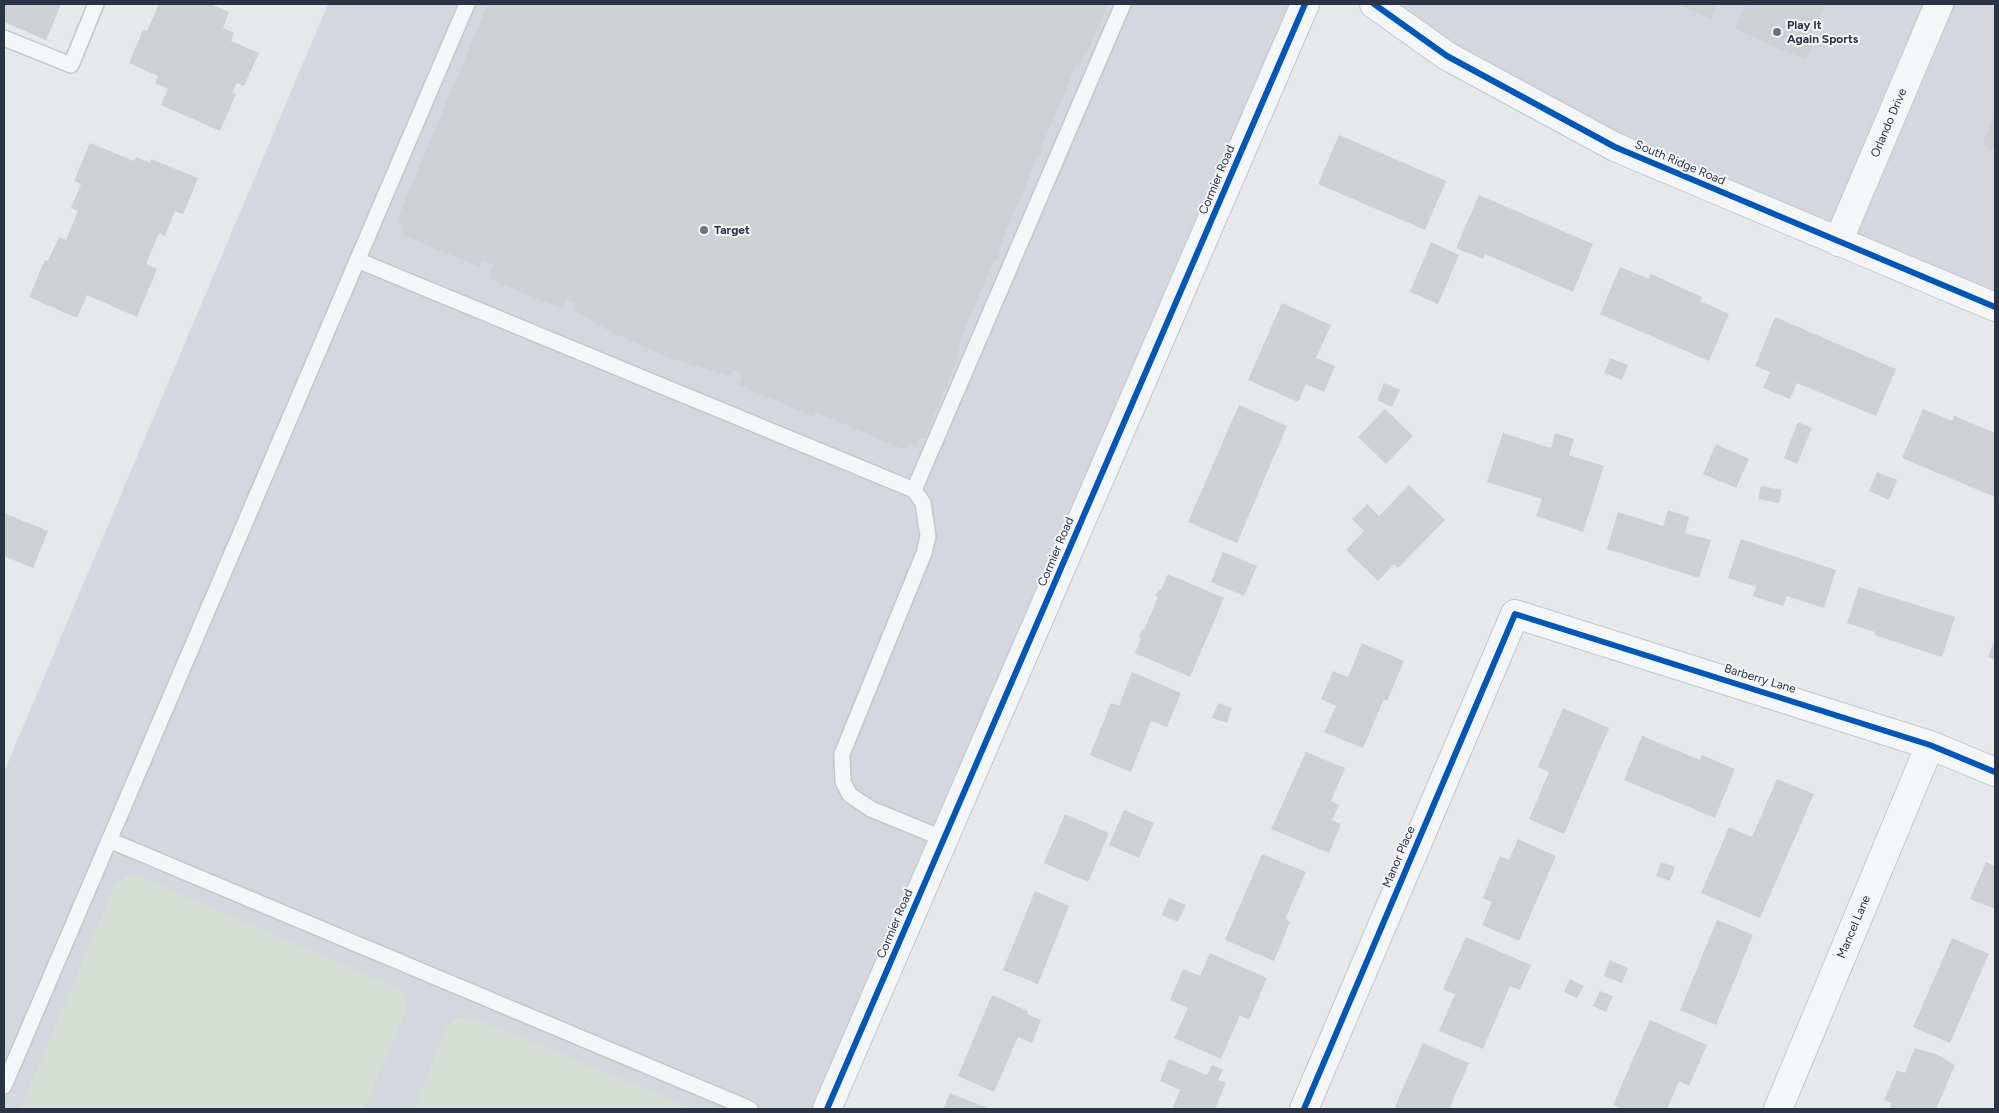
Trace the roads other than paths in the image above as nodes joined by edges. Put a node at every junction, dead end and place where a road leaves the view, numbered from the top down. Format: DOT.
graph roads {
  1 [pos="96,4"];
  2 [pos="467,4"];
  3 [pos="1123,4"];
  4 [pos="1305,4"];
  5 [pos="1374,4"];
  6 [pos="1939,4"];
  7 [pos="4,38"];
  8 [pos="1838,242"];
  9 [pos="358,260"];
  10 [pos="1995,307"];
  11 [pos="914,490"];
  12 [pos="1515,614"];
  13 [pos="1930,745"];
  14 [pos="1995,772"];
  15 [pos="944,839"];
  16 [pos="109,840"];
  17 [pos="4,1086"];
  18 [pos="750,1109"];
  19 [pos="828,1109"];
  20 [pos="1304,1109"];
  21 [pos="1778,1109"];
  1 -- 7 [label="lane"];
  2 -- 9 [label="lane"];
  3 -- 11 [label="lane"];
  4 -- 15 [label="street, Cormier Road"];
  5 -- 8 [label="street, South Ridge Road"];
  6 -- 8 [label="street, Orlando Drive"];
  8 -- 10 [label="street, South Ridge Road"];
  9 -- 11 [label="lane"];
  9 -- 16 [label="lane"];
  11 -- 15 [label="lane"];
  12 -- 13 [label="street, Barberry Lane"];
  12 -- 20 [label="street, Manor Place"];
  13 -- 14 [label="street, Barberry Lane"];
  13 -- 21 [label="street, Mancel Lane"];
  15 -- 19 [label="street, Cormier Road"];
  16 -- 17 [label="lane"];
  16 -- 18 [label="lane"];
}
